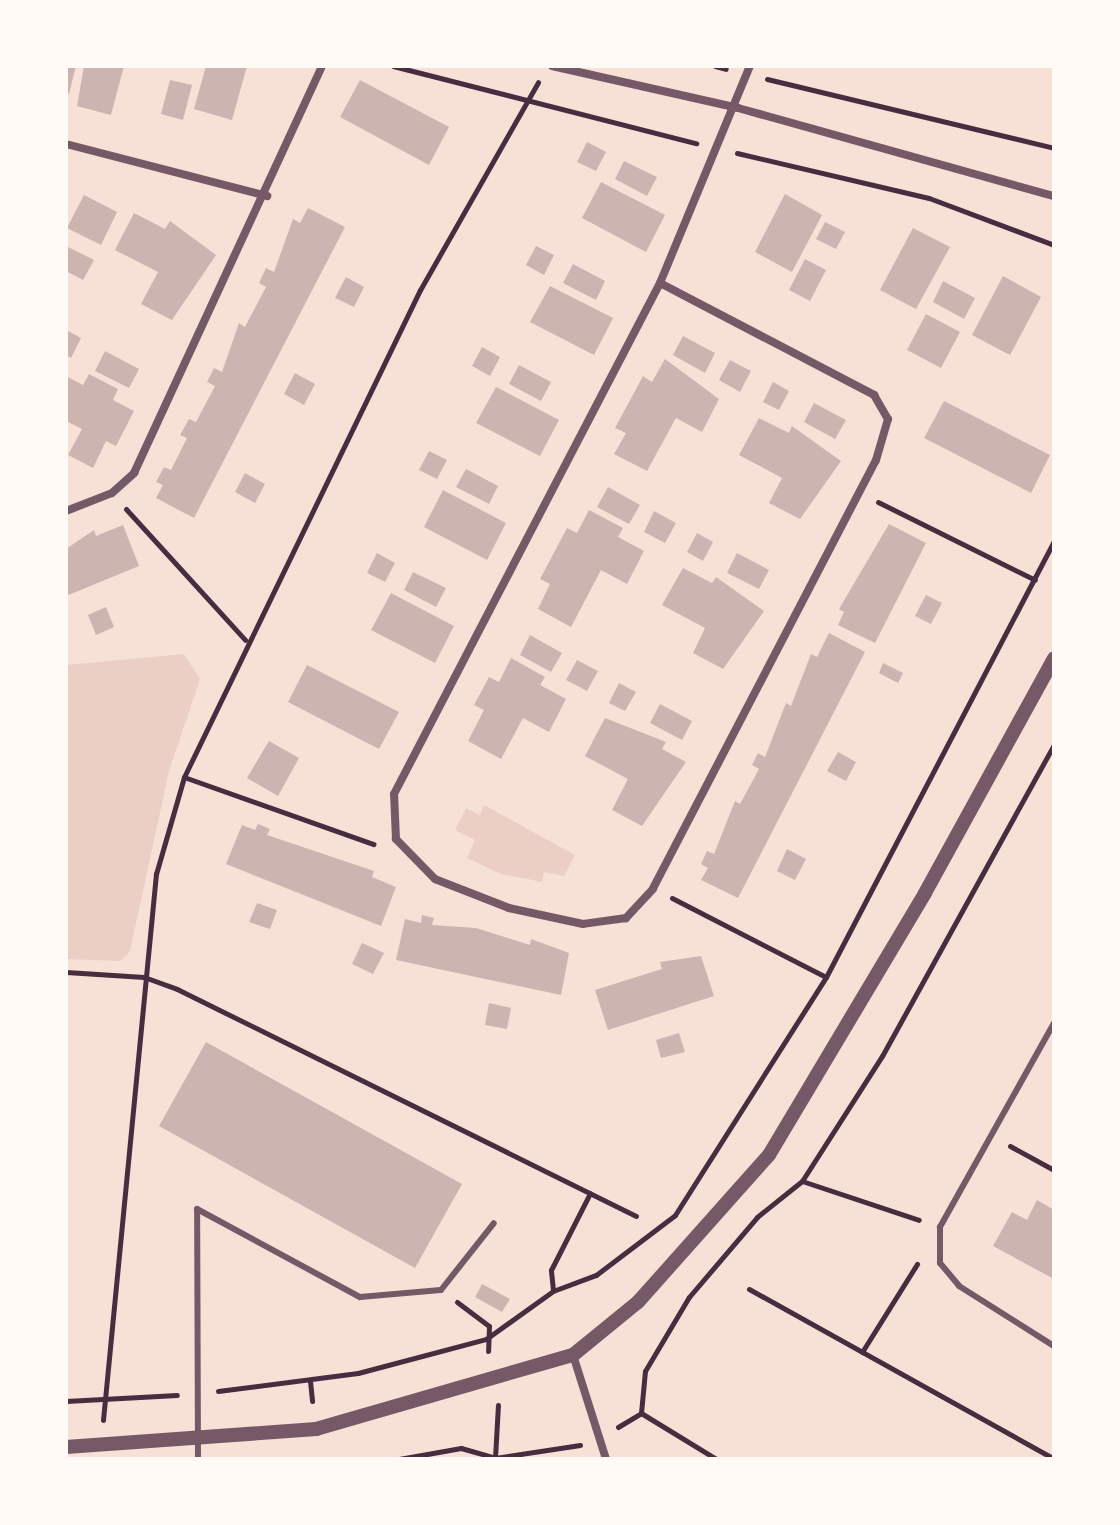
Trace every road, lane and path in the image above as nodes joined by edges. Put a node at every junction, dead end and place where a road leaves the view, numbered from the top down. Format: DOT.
graph roads {
  1 [pos="322,66"];
  2 [pos="393,66"];
  3 [pos="552,66"];
  4 [pos="715,66"];
  5 [pos="749,70"];
  6 [pos="541,75"];
  7 [pos="527,102"];
  8 [pos="738,108"];
  9 [pos="66,144"];
  10 [pos="1054,148"];
  11 [pos="720,149"];
  12 [pos="267,196"];
  13 [pos="1054,196"];
  14 [pos="1054,245"];
  15 [pos="660,283"];
  16 [pos="859,492"];
  17 [pos="112,493"];
  18 [pos="66,511"];
  19 [pos="1054,541"];
  20 [pos="1035,580"];
  21 [pos="245,640"];
  22 [pos="1054,658"];
  23 [pos="184,777"];
  24 [pos="396,839"];
  25 [pos="653,889"];
  26 [pos="66,972"];
  27 [pos="144,977"];
  28 [pos="826,977"];
  29 [pos="1054,1023"];
  30 [pos="991,1135"];
  31 [pos="1054,1170"];
  32 [pos="802,1181"];
  33 [pos="590,1193"];
  34 [pos="636,1216"];
  35 [pos="494,1223"];
  36 [pos="940,1227"];
  37 [pos="749,1289"];
  38 [pos="441,1290"];
  39 [pos="553,1291"];
  40 [pos="486,1339"];
  41 [pos="1054,1346"];
  42 [pos="862,1352"];
  43 [pos="573,1355"];
  44 [pos="310,1381"];
  45 [pos="193,1393"];
  46 [pos="66,1401"];
  47 [pos="312,1401"];
  48 [pos="105,1403"];
  49 [pos="641,1413"];
  50 [pos="195,1441"];
  51 [pos="66,1447"];
  52 [pos="100,1449"];
  53 [pos="198,1459"];
  54 [pos="606,1459"];
  55 [pos="716,1459"];
  56 [pos="1054,1459"];
  1 -- 12 [label="street"];
  2 -- 7 [label="path"];
  3 -- 8 [label="street"];
  4 -- 5 [label="path"];
  5 -- 8 [label="street"];
  5 -- 10 [label="path"];
  6 -- 7 [label="path"];
  7 -- 11 [label="path"];
  7 -- 21 [label="path"];
  8 -- 11 [label="street"];
  8 -- 13 [label="street"];
  9 -- 12 [label="street"];
  11 -- 14 [label="path"];
  11 -- 15 [label="street"];
  12 -- 17 [label="street"];
  15 -- 16 [label="street"];
  15 -- 24 [label="street"];
  16 -- 20 [label="path"];
  16 -- 25 [label="street"];
  17 -- 18 [label="street"];
  17 -- 21 [label="path"];
  19 -- 20 [label="path"];
  20 -- 28 [label="path"];
  21 -- 23 [label="path"];
  22 -- 43 [label="street"];
  23 -- 24 [label="path"];
  23 -- 27 [label="path"];
  24 -- 25 [label="street"];
  25 -- 28 [label="path"];
  26 -- 27 [label="path"];
  27 -- 33 [label="path"];
  27 -- 48 [label="path"];
  28 -- 39 [label="path"];
  29 -- 30 [label="lane"];
  30 -- 31 [label="path"];
  30 -- 36 [label="lane"];
  32 -- 36 [label="path"];
  33 -- 34 [label="path"];
  33 -- 39 [label="path"];
  35 -- 38 [label="lane"];
  36 -- 41 [label="lane"];
  36 -- 42 [label="path"];
  37 -- 42 [label="path"];
  38 -- 40 [label="path"];
  38 -- 45 [label="lane"];
  39 -- 40 [label="path"];
  40 -- 44 [label="path"];
  42 -- 56 [label="path"];
  43 -- 50 [label="street"];
  43 -- 54 [label="street"];
  44 -- 45 [label="path"];
  44 -- 47 [label="path"];
  45 -- 48 [label="path"];
  45 -- 50 [label="lane"];
  46 -- 48 [label="path"];
  48 -- 52 [label="path"];
  49 -- 55 [label="path"];
  50 -- 52 [label="street"];
  50 -- 53 [label="lane"];
  51 -- 52 [label="street"];
}
